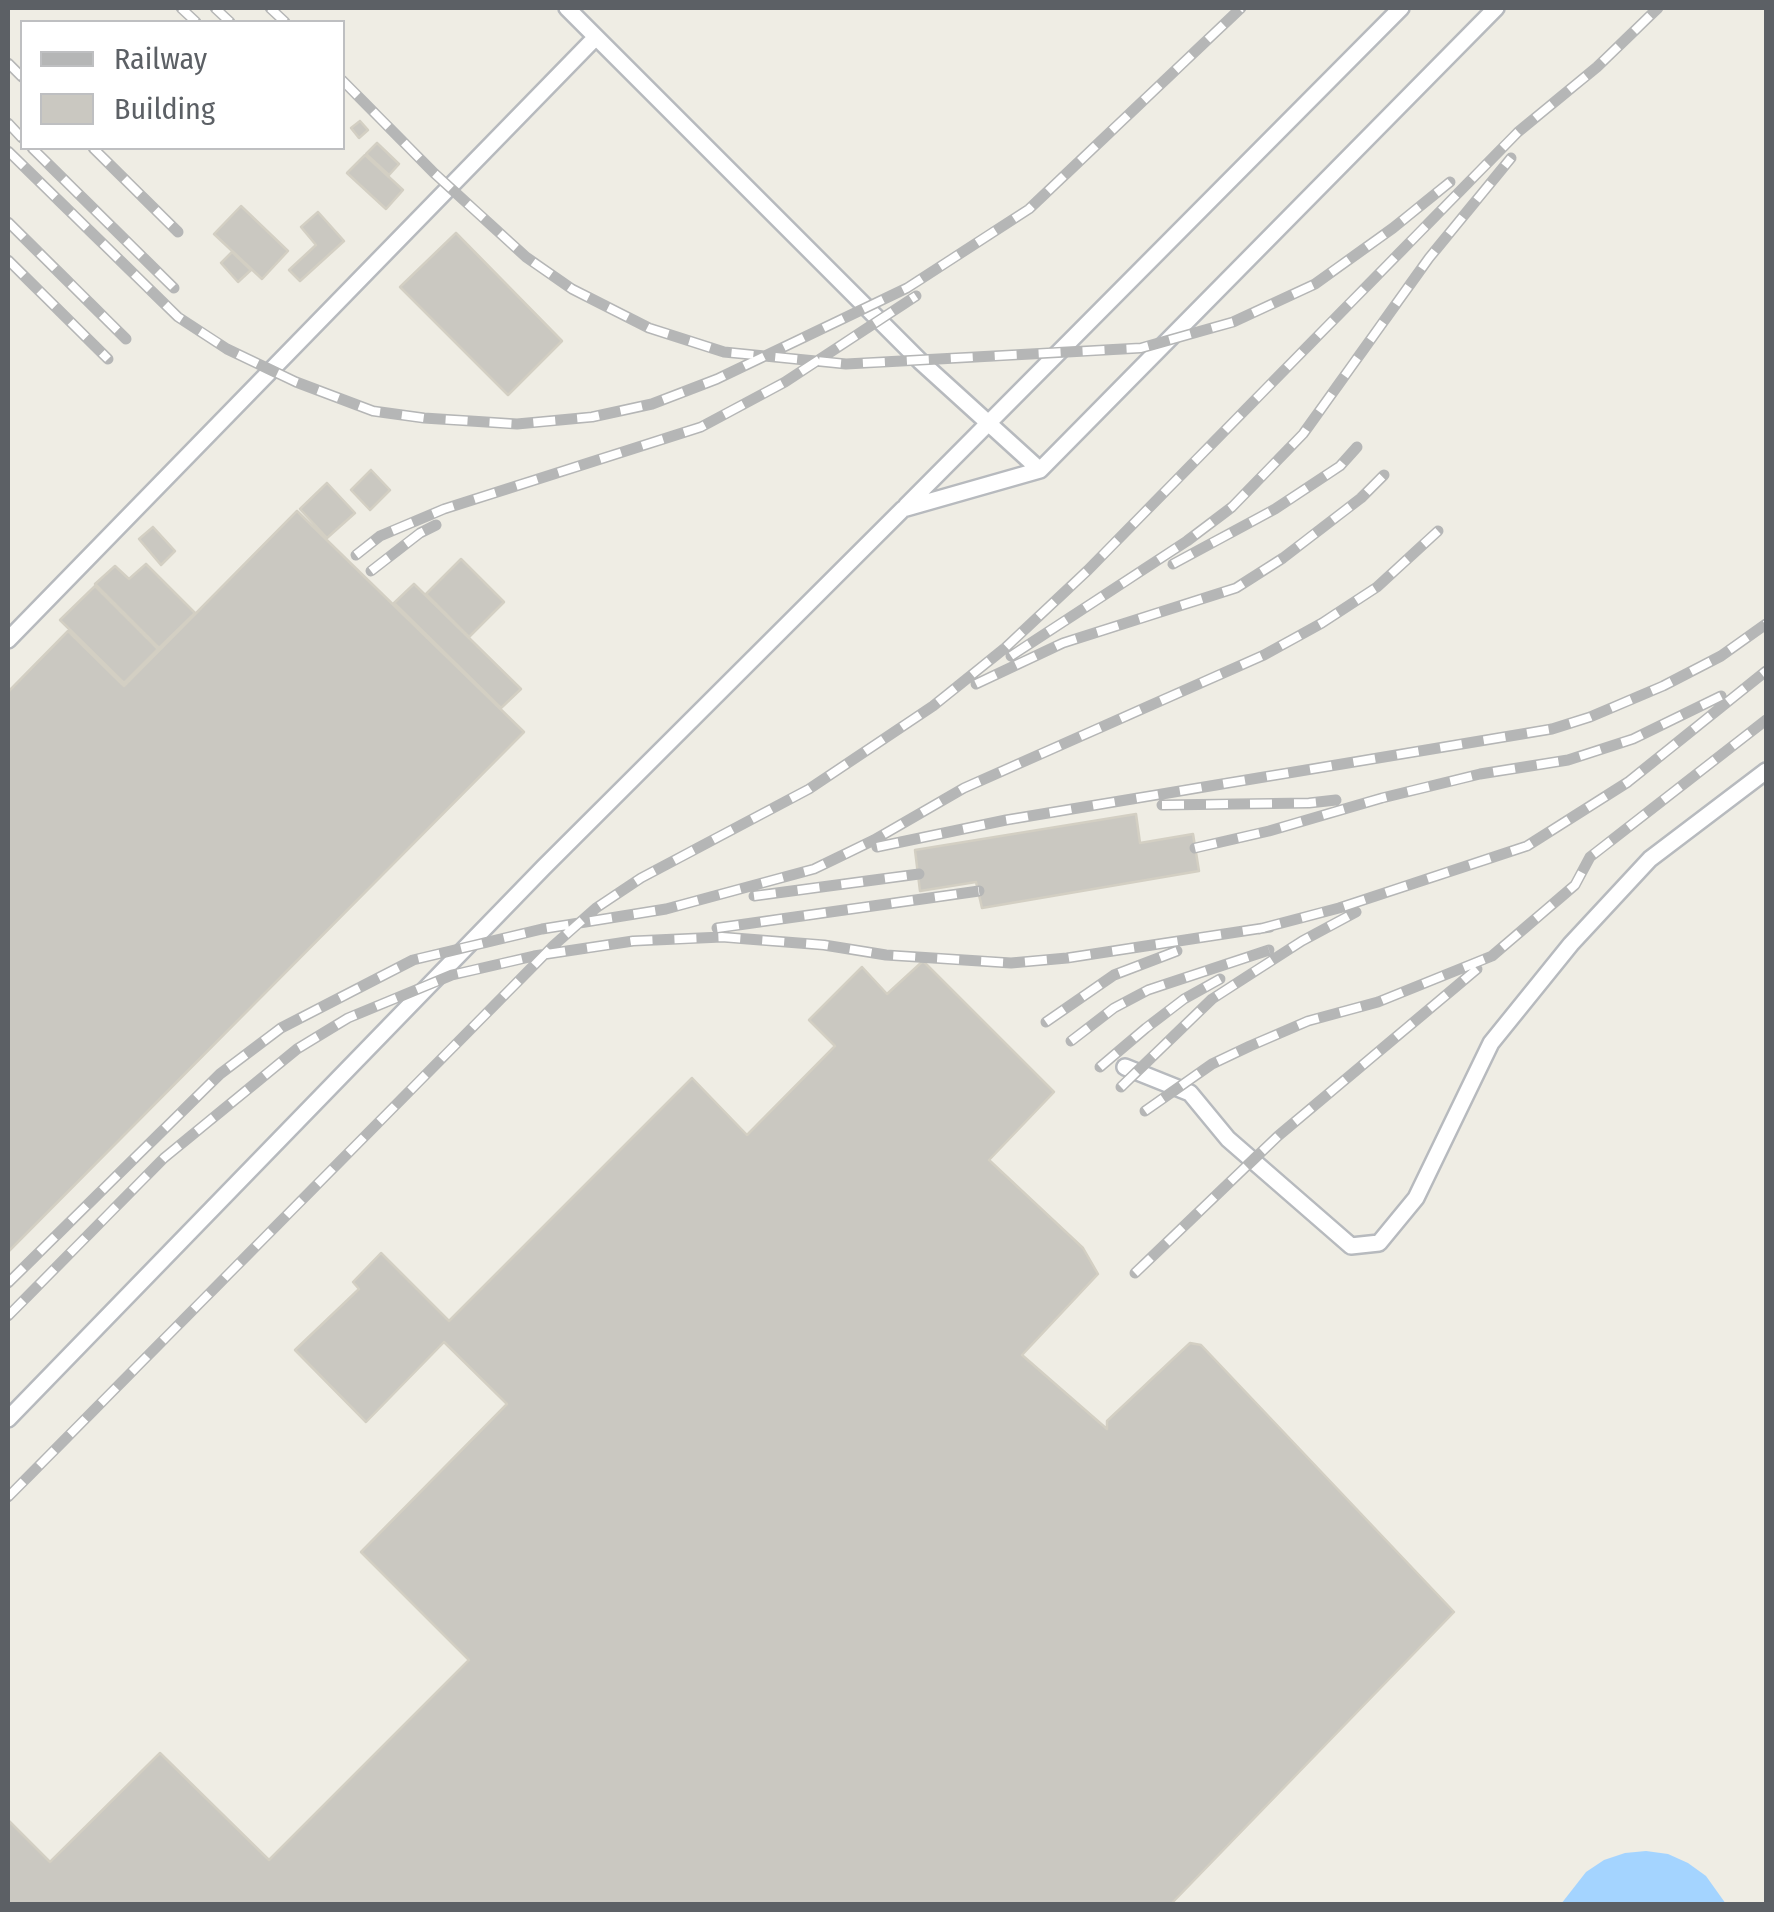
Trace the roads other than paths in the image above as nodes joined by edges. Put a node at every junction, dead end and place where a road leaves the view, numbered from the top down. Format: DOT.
graph roads {
  1 [pos="567,8"];
  2 [pos="1401,8"];
  3 [pos="1496,8"];
  4 [pos="596,37"];
  5 [pos="990,422"];
  6 [pos="1040,470"];
  7 [pos="903,509"];
  8 [pos="8,640"];
  9 [pos="1766,771"];
  10 [pos="1124,1067"];
  11 [pos="8,1420"];
  1 -- 4 [label="lane"];
  2 -- 5 [label="lane"];
  3 -- 6 [label="lane"];
  4 -- 5 [label="lane"];
  4 -- 8 [label="lane"];
  5 -- 6 [label="lane"];
  5 -- 7 [label="lane"];
  6 -- 7 [label="lane"];
  7 -- 11 [label="lane"];
  9 -- 10 [label="lane"];
}
